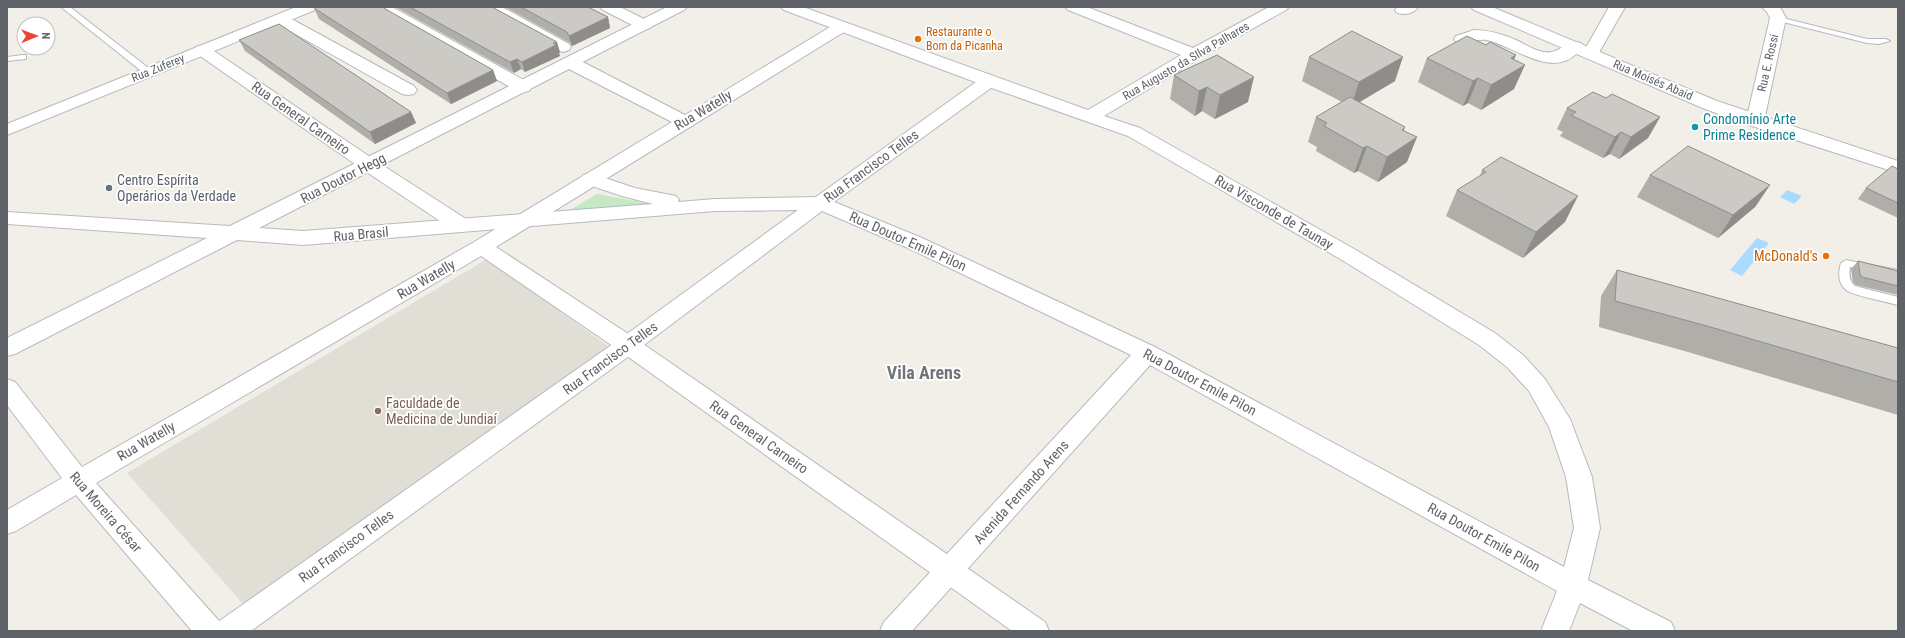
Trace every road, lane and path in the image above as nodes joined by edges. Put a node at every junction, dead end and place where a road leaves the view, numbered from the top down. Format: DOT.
graph roads {
  1 [pos="65,7"];
  2 [pos="310,7"];
  3 [pos="381,7"];
  4 [pos="490,7"];
  5 [pos="608,7"];
  6 [pos="679,7"];
  7 [pos="789,7"];
  8 [pos="1073,7"];
  9 [pos="1281,7"];
  10 [pos="1479,7"];
  11 [pos="1617,7"];
  12 [pos="1774,12"];
  13 [pos="280,19"];
  14 [pos="644,24"];
  15 [pos="841,27"];
  16 [pos="1462,40"];
  17 [pos="1886,41"];
  18 [pos="1575,46"];
  19 [pos="202,50"];
  20 [pos="1591,53"];
  21 [pos="1194,54"];
  22 [pos="567,55"];
  23 [pos="24,57"];
  24 [pos="7,59"];
  25 [pos="148,72"];
  26 [pos="989,81"];
  27 [pos="523,87"];
  28 [pos="408,90"];
  29 [pos="1091,116"];
  30 [pos="1755,121"];
  31 [pos="685,122"];
  32 [pos="7,130"];
  33 [pos="368,165"];
  34 [pos="1898,167"];
  35 [pos="590,179"];
  36 [pos="820,203"];
  37 [pos="716,205"];
  38 [pos="7,218"];
  39 [pos="524,220"];
  40 [pos="459,224"];
  41 [pos="232,235"];
  42 [pos="481,247"];
  43 [pos="1898,274"];
  44 [pos="1898,301"];
  45 [pos="628,345"];
  46 [pos="7,348"];
  47 [pos="1147,353"];
  48 [pos="7,388"];
  49 [pos="78,480"];
  50 [pos="7,523"];
  51 [pos="950,572"];
  52 [pos="1573,586"];
  53 [pos="210,631"];
  54 [pos="228,631"];
  55 [pos="894,631"];
  56 [pos="1036,631"];
  57 [pos="1555,631"];
  58 [pos="1661,631"];
  1 -- 25 [label="lane"];
  2 -- 13 [label="street, Rua Zuferey"];
  3 -- 27 [label="street"];
  4 -- 22 [label="street"];
  5 -- 14 [label="street"];
  6 -- 14 [label="street, Rua Doutor Hegg"];
  7 -- 15 [label="street, Rua Visconde de Taunay"];
  8 -- 21 [label="street"];
  9 -- 21 [label="street, Rua Augusto da SIlva Palhares"];
  10 -- 18 [label="street, Rua Moisés Abaid"];
  11 -- 20 [label="street"];
  12 -- 17 [label="lane"];
  12 -- 30 [label="street, Rua E. Rossi"];
  13 -- 19 [label="street, Rua Zuferey"];
  13 -- 28 [label="street"];
  14 -- 22 [label="street, Rua Doutor Hegg"];
  15 -- 26 [label="street, Rua Visconde de Taunay"];
  15 -- 31 [label="street, Rua Watelly"];
  16 -- 18 [label="street"];
  18 -- 20 [label="street, Rua Moisés Abaid"];
  19 -- 25 [label="street, Rua Zuferey"];
  19 -- 33 [label="street, Rua General Carneiro"];
  20 -- 30 [label="street, Rua Moisés Abaid"];
  21 -- 29 [label="street, Rua Augusto da SIlva Palhares"];
  22 -- 27 [label="street, Rua Doutor Hegg"];
  22 -- 31 [label="street"];
  23 -- 24 [label="lane"];
  25 -- 32 [label="street, Rua Zuferey"];
  26 -- 29 [label="street, Rua Visconde de Taunay"];
  26 -- 36 [label="street, Rua Francisco Telles"];
  27 -- 33 [label="street, Rua Doutor Hegg"];
  29 -- 52 [label="street, Rua Visconde de Taunay"];
  30 -- 34 [label="street, Rua Moisés Abaid"];
  31 -- 35 [label="street, Rua Watelly"];
  33 -- 40 [label="street, Rua General Carneiro"];
  33 -- 41 [label="street, Rua Doutor Hegg"];
  35 -- 37 [label="street"];
  35 -- 39 [label="street, Rua Watelly"];
  36 -- 37 [label="street, Rua Doutor Emile Pilon"];
  36 -- 45 [label="street, Rua Francisco Telles"];
  36 -- 47 [label="street, Rua Doutor Emile Pilon"];
  37 -- 39 [label="street, Rua Brasil"];
  38 -- 41 [label="street, Rua Brasil"];
  39 -- 40 [label="street, Rua Brasil"];
  39 -- 42 [label="street, Rua Watelly"];
  40 -- 41 [label="street, Rua Brasil"];
  41 -- 46 [label="street, Rua Doutor Hegg"];
  42 -- 45 [label="street, Rua General Carneiro"];
  42 -- 49 [label="street, Rua Watelly"];
  43 -- 44 [label="lane"];
  45 -- 51 [label="street, Rua General Carneiro"];
  45 -- 54 [label="street, Rua Francisco Telles"];
  47 -- 51 [label="street, Avenida Fernando Arens"];
  47 -- 52 [label="street, Rua Doutor Emile Pilon"];
  48 -- 49 [label="street, Rua Moreira César"];
  49 -- 50 [label="street, Rua Watelly"];
  49 -- 53 [label="street, Rua Moreira César"];
  51 -- 55 [label="street, Avenida Fernando Arens"];
  51 -- 56 [label="street, Rua General Carneiro"];
  52 -- 57 [label="street, Rua Visconde de Taunay"];
  52 -- 58 [label="street, Rua Doutor Emile Pilon"];
}
